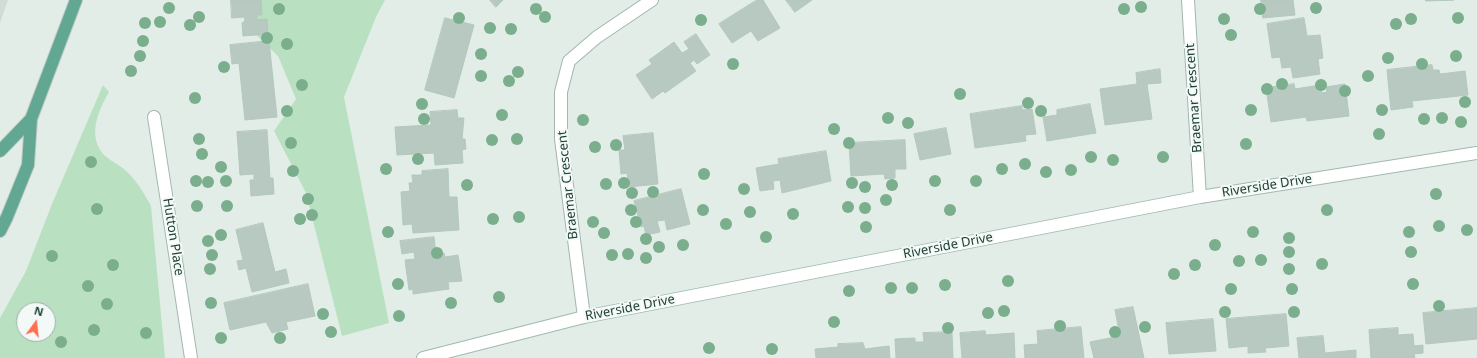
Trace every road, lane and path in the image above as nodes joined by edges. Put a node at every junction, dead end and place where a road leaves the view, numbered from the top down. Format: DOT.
graph roads {
  1 [pos="76,0"];
  2 [pos="652,0"];
  3 [pos="1188,0"];
  4 [pos="154,117"];
  5 [pos="31,119"];
  6 [pos="0,151"];
  7 [pos="1477,153"];
  8 [pos="1200,197"];
  9 [pos="0,231"];
  10 [pos="584,317"];
  11 [pos="190,358"];
  12 [pos="423,358"];
  1 -- 5 [label="main road"];
  2 -- 10 [label="main road, Braemar Crescent"];
  3 -- 8 [label="main road, Braemar Crescent"];
  4 -- 11 [label="main road, Hutton Place"];
  5 -- 6 [label="main road"];
  5 -- 9 [label="main road"];
  7 -- 8 [label="main road, Riverside Drive"];
  8 -- 10 [label="main road, Riverside Drive"];
  10 -- 12 [label="main road, Riverside Drive"];
}
